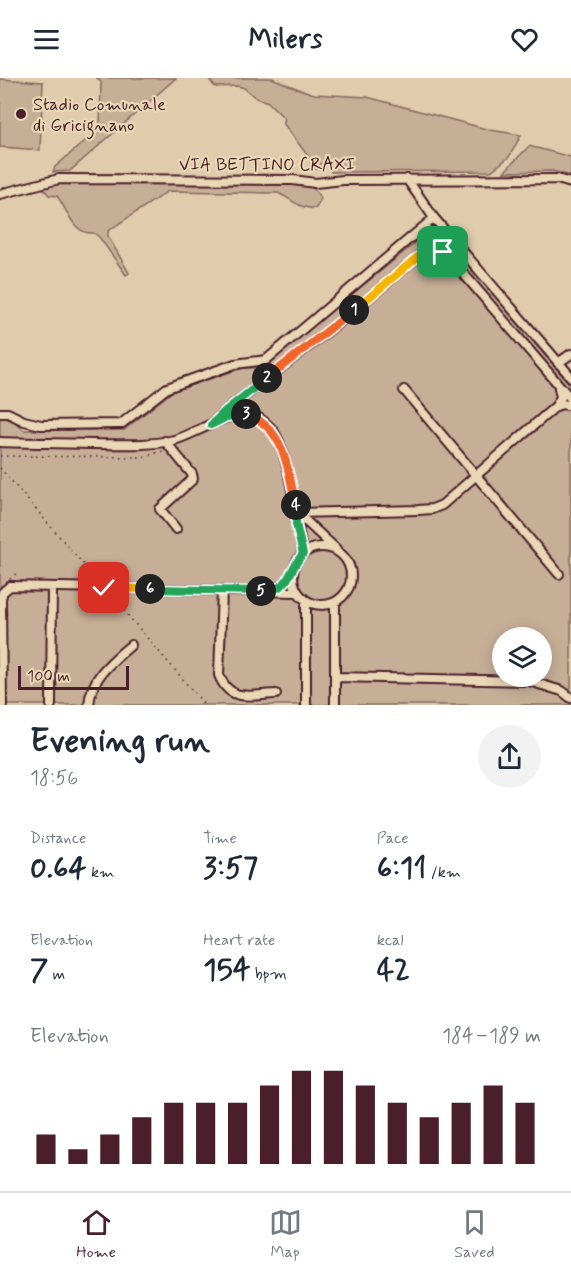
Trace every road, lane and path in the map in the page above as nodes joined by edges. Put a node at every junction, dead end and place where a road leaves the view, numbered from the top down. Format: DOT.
graph roads {
  1 [pos="407,179"];
  2 [pos="571,183"];
  3 [pos="0,194"];
  4 [pos="435,218"];
  5 [pos="571,354"];
  6 [pos="558,363"];
  7 [pos="571,377"];
  8 [pos="558,384"];
  9 [pos="404,390"];
  10 [pos="571,399"];
  11 [pos="556,406"];
  12 [pos="571,406"];
  13 [pos="0,413"];
  14 [pos="211,425"];
  15 [pos="0,442"];
  16 [pos="166,446"];
  17 [pos="0,456"];
  18 [pos="476,475"];
  19 [pos="297,513"];
  20 [pos="176,529"];
  21 [pos="303,554"];
  22 [pos="342,555"];
  23 [pos="293,573"];
  24 [pos="560,574"];
  25 [pos="52,587"];
  26 [pos="222,590"];
  27 [pos="271,591"];
  28 [pos="297,591"];
  29 [pos="306,601"];
  30 [pos="335,603"];
  31 [pos="131,645"];
  32 [pos="335,677"];
  33 [pos="276,694"];
  34 [pos="571,698"];
  35 [pos="2,705"];
  36 [pos="51,705"];
  37 [pos="89,705"];
  38 [pos="306,705"];
  39 [pos="335,705"];
  1 -- 2 [label="street, VIA BETTINO CRAXI"];
  1 -- 3 [label="street, VIA BETTINO CRAXI"];
  1 -- 4 [label="street"];
  4 -- 6 [label="street"];
  4 -- 13 [label="street"];
  5 -- 6 [label="street"];
  6 -- 7 [label="street"];
  8 -- 10 [label="street"];
  8 -- 11 [label="street"];
  8 -- 14 [label="street"];
  9 -- 18 [label="street"];
  11 -- 12 [label="street"];
  11 -- 18 [label="street"];
  14 -- 16 [label="street"];
  14 -- 19 [label="street"];
  15 -- 16 [label="street"];
  16 -- 17 [label="path"];
  16 -- 20 [label="street"];
  18 -- 19 [label="street"];
  18 -- 24 [label="street"];
  19 -- 21 [label="street"];
  19 -- 22 [label="street"];
  21 -- 22 [label="street"];
  21 -- 23 [label="street"];
  22 -- 30 [label="street"];
  23 -- 27 [label="street"];
  23 -- 28 [label="street"];
  25 -- 26 [label="street"];
  25 -- 35 [label="street"];
  25 -- 36 [label="street"];
  26 -- 27 [label="street"];
  26 -- 33 [label="street"];
  27 -- 28 [label="street"];
  28 -- 29 [label="street"];
  29 -- 30 [label="street"];
  29 -- 38 [label="street"];
  30 -- 32 [label="street"];
  31 -- 37 [label="street"];
  32 -- 34 [label="street"];
  32 -- 39 [label="street"];
}
